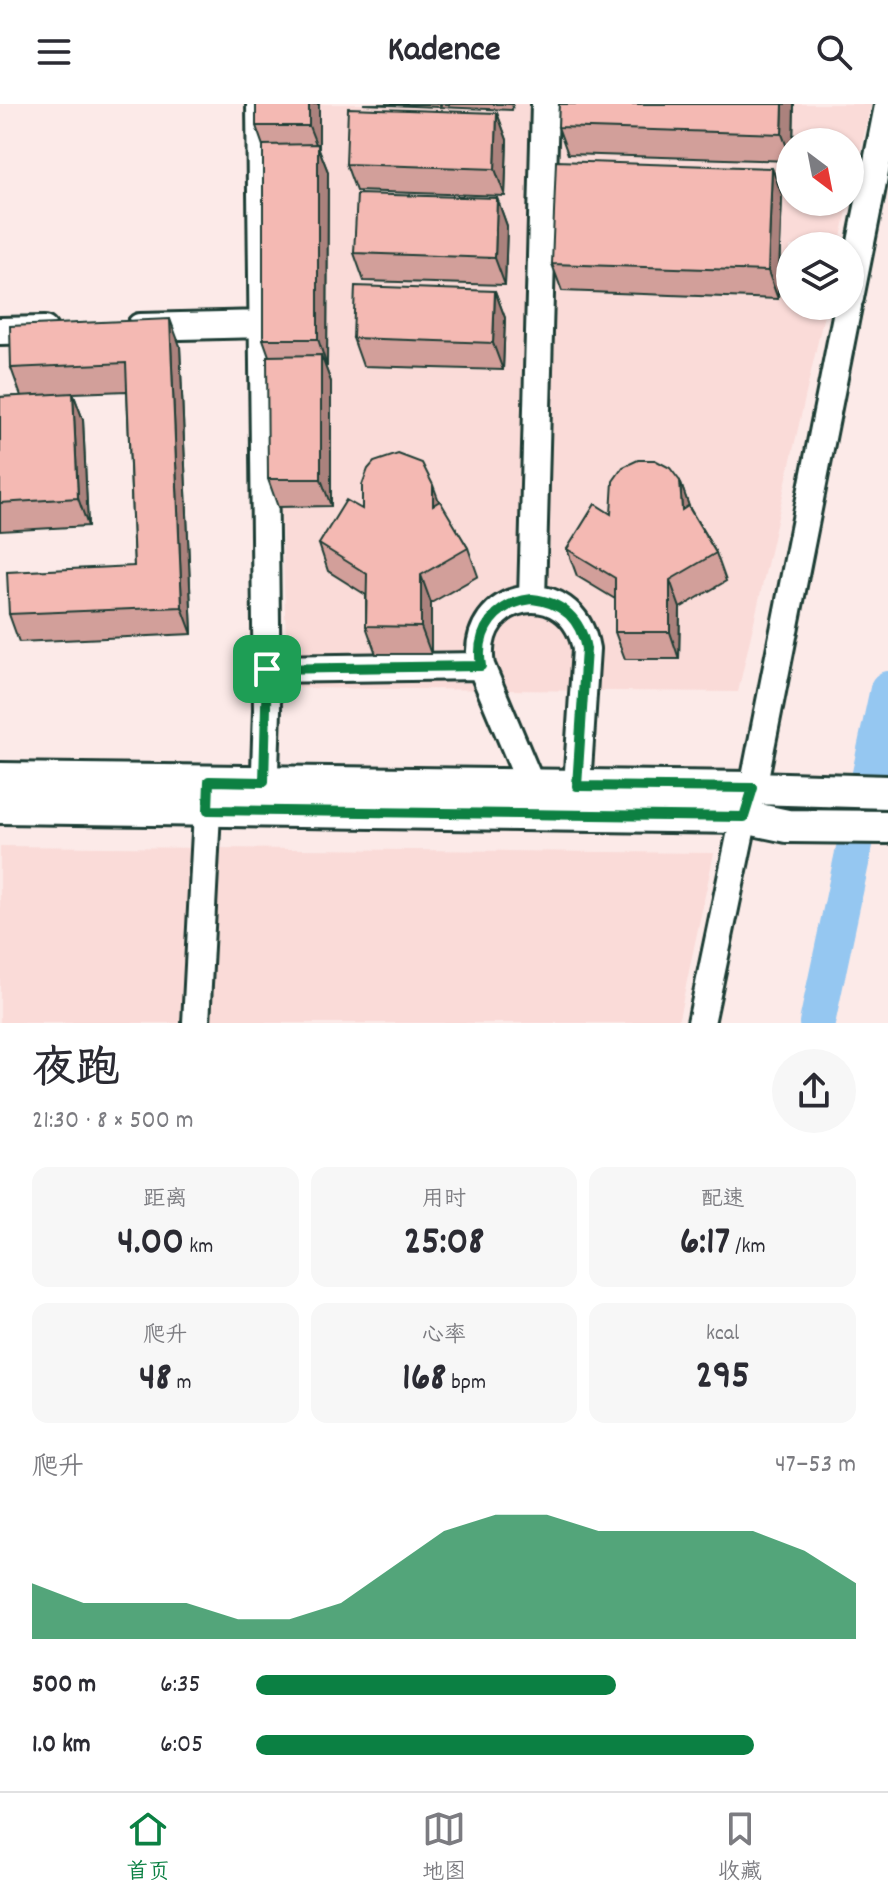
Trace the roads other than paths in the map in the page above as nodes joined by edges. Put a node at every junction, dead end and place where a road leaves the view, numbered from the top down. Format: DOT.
graph roads {
  1 [pos="260,104"];
  2 [pos="545,104"];
  3 [pos="888,106"];
  4 [pos="863,232"];
  5 [pos="845,320"];
  6 [pos="263,324"];
  7 [pos="108,328"];
  8 [pos="62,329"];
  9 [pos="0,331"];
  10 [pos="532,599"];
  11 [pos="481,666"];
  12 [pos="267,669"];
  13 [pos="0,779"];
  14 [pos="531,785"];
  15 [pos="577,786"];
  16 [pos="888,792"];
  17 [pos="208,795"];
  18 [pos="264,796"];
  19 [pos="749,802"];
  20 [pos="0,807"];
  21 [pos="888,827"];
  22 [pos="196,1023"];
  23 [pos="701,1023"];
  1 -- 6 [label="street"];
  2 -- 10 [label="street"];
  3 -- 4 [label="street"];
  5 -- 19 [label="street"];
  6 -- 7 [label="street"];
  6 -- 12 [label="street"];
  8 -- 9 [label="street"];
  10 -- 11 [label="street"];
  10 -- 15 [label="street"];
  11 -- 12 [label="street"];
  11 -- 14 [label="street"];
  12 -- 18 [label="street"];
  13 -- 17 [label="main road"];
  14 -- 15 [label="main road"];
  14 -- 18 [label="main road"];
  15 -- 19 [label="main road"];
  16 -- 19 [label="main road"];
  17 -- 18 [label="main road"];
  17 -- 20 [label="main road"];
  17 -- 22 [label="street"];
  18 -- 19 [label="main road"];
  19 -- 21 [label="main road"];
  19 -- 23 [label="street"];
}
